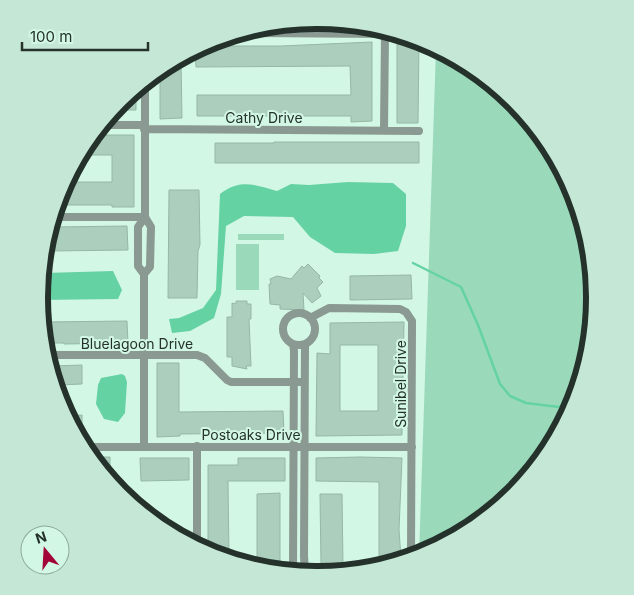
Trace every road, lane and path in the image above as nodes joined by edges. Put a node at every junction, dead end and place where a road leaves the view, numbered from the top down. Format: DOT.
graph roads {
  1 [pos="270,33"];
  2 [pos="368,34"];
  3 [pos="385,38"];
  4 [pos="145,91"];
  5 [pos="111,125"];
  6 [pos="144,127"];
  7 [pos="384,130"];
  8 [pos="419,131"];
  9 [pos="61,216"];
  10 [pos="144,217"];
  11 [pos="144,274"];
  12 [pos="310,318"];
  13 [pos="293,344"];
  14 [pos="305,344"];
  15 [pos="54,355"];
  16 [pos="144,355"];
  17 [pos="294,382"];
  18 [pos="304,382"];
  19 [pos="144,446"];
  20 [pos="197,446"];
  21 [pos="294,446"];
  22 [pos="304,446"];
  23 [pos="94,447"];
  24 [pos="412,447"];
  25 [pos="197,538"];
  26 [pos="411,549"];
  27 [pos="293,565"];
  28 [pos="305,566"];
  1 -- 2 [label="street"];
  3 -- 7 [label="street"];
  4 -- 6 [label="street"];
  5 -- 6 [label="street, Cathy Drive"];
  6 -- 7 [label="street, Cathy Drive"];
  6 -- 10 [label="street"];
  7 -- 8 [label="street, Cathy Drive"];
  9 -- 10 [label="street"];
  10 -- 11 [label="street"];
  10 -- 11 [label="street"];
  11 -- 16 [label="street"];
  12 -- 13 [label="street"];
  12 -- 14 [label="street"];
  12 -- 24 [label="street, Sunibel Drive"];
  13 -- 14 [label="street"];
  13 -- 17 [label="street"];
  14 -- 18 [label="street"];
  15 -- 16 [label="street, Bluelagoon Drive"];
  16 -- 17 [label="street, Bluelagoon Drive"];
  16 -- 19 [label="street"];
  17 -- 18 [label="street, Bluelagoon Drive"];
  17 -- 21 [label="street"];
  18 -- 22 [label="street"];
  19 -- 20 [label="street, Postoaks Drive"];
  19 -- 23 [label="street, Postoaks Drive"];
  20 -- 21 [label="street, Postoaks Drive"];
  20 -- 25 [label="street"];
  21 -- 22 [label="street, Postoaks Drive"];
  21 -- 27 [label="street"];
  22 -- 24 [label="street, Postoaks Drive"];
  22 -- 28 [label="street"];
  24 -- 26 [label="street, Sunibel Drive"];
}
